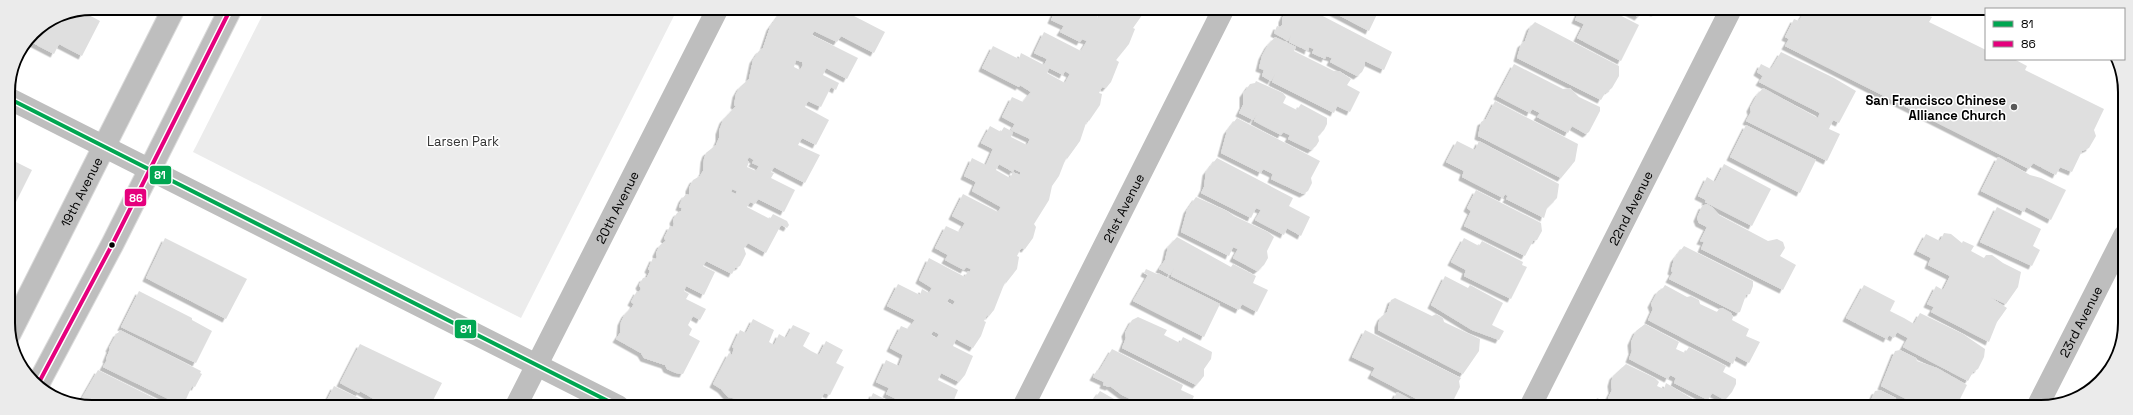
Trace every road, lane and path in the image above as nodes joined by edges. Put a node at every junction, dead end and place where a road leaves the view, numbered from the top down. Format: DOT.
graph roads {
  1 [pos="171,15"];
  2 [pos="228,15"];
  3 [pos="714,15"];
  4 [pos="1220,15"];
  5 [pos="1728,15"];
  6 [pos="15,102"];
  7 [pos="105,147"];
  8 [pos="150,170"];
  9 [pos="2118,248"];
  10 [pos="15,323"];
  11 [pos="537,366"];
  12 [pos="40,380"];
  13 [pos="519,400"];
  14 [pos="606,400"];
  15 [pos="1026,400"];
  16 [pos="1534,400"];
  17 [pos="2041,400"];
  1 -- 7 [label="main road, 19th Avenue"];
  2 -- 8 [label="main road"];
  3 -- 11 [label="main road, 20th Avenue"];
  4 -- 15 [label="main road, 21st Avenue"];
  5 -- 16 [label="main road, 22nd Avenue"];
  6 -- 7 [label="main road"];
  7 -- 8 [label="main road"];
  7 -- 10 [label="main road, 19th Avenue"];
  8 -- 11 [label="main road"];
  8 -- 12 [label="main road"];
  9 -- 17 [label="main road, 23rd Avenue"];
  11 -- 13 [label="main road, 20th Avenue"];
  11 -- 14 [label="main road"];
}
